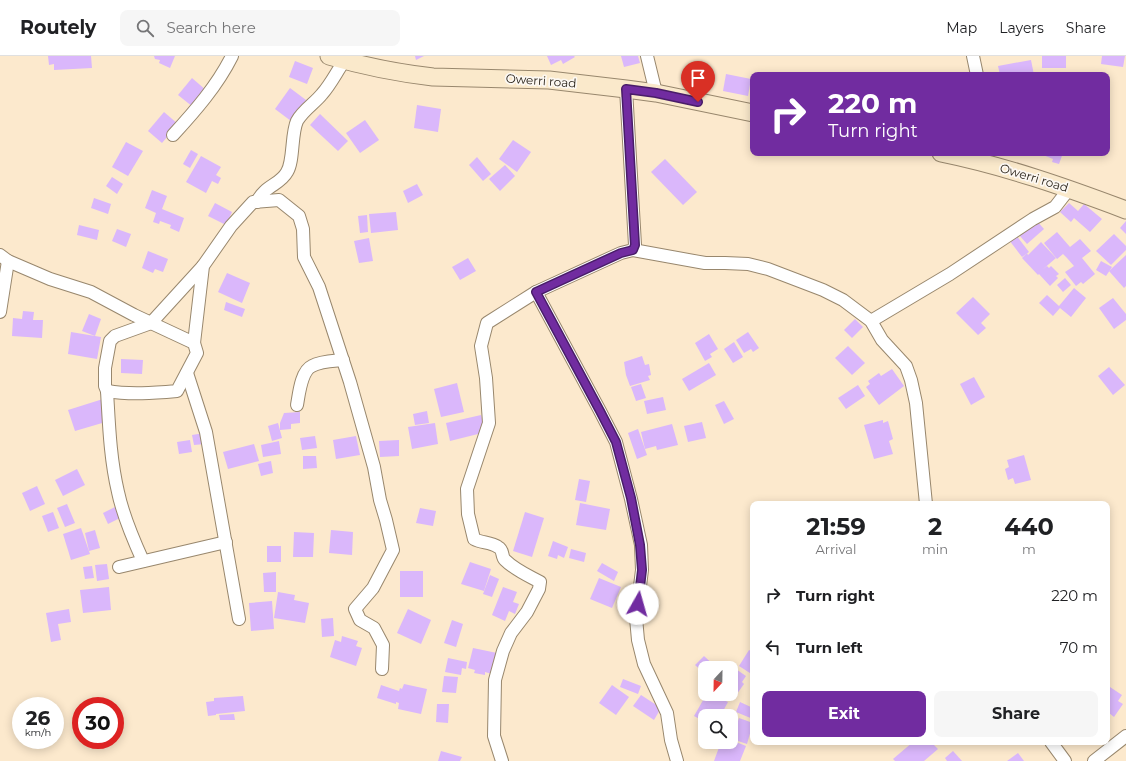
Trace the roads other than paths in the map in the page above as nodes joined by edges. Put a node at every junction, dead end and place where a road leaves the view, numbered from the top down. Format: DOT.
graph roads {
  1 [pos="232,56"];
  2 [pos="647,56"];
  3 [pos="973,56"];
  4 [pos="337,58"];
  5 [pos="976,72"];
  6 [pos="626,89"];
  7 [pos="656,93"];
  8 [pos="750,112"];
  9 [pos="173,135"];
  10 [pos="966,156"];
  11 [pos="990,159"];
  12 [pos="1068,189"];
  13 [pos="257,202"];
  14 [pos="1126,210"];
  15 [pos="633,250"];
  16 [pos="4,258"];
  17 [pos="203,266"];
  18 [pos="536,292"];
  19 [pos="0,312"];
  20 [pos="870,322"];
  21 [pos="151,323"];
  22 [pos="194,343"];
  23 [pos="343,360"];
  24 [pos="187,373"];
  25 [pos="107,390"];
  26 [pos="297,405"];
  27 [pos="926,501"];
  28 [pos="226,542"];
  29 [pos="143,561"];
  30 [pos="119,567"];
  31 [pos="239,619"];
  32 [pos="382,669"];
  33 [pos="1126,736"];
  34 [pos="1053,745"];
  35 [pos="502,761"];
  36 [pos="677,761"];
  37 [pos="1065,761"];
  38 [pos="1094,761"];
  1 -- 9 [label="street"];
  2 -- 7 [label="street"];
  3 -- 5 [label="street"];
  4 -- 6 [label="main road, Owerri road"];
  4 -- 13 [label="street"];
  6 -- 7 [label="main road, Owerri road"];
  6 -- 15 [label="street"];
  7 -- 8 [label="main road, Owerri road"];
  10 -- 11 [label="main road, Owerri road"];
  11 -- 12 [label="main road, Owerri road"];
  12 -- 14 [label="main road, Owerri road"];
  12 -- 20 [label="street"];
  13 -- 17 [label="street"];
  13 -- 23 [label="street"];
  15 -- 18 [label="street"];
  15 -- 20 [label="street"];
  16 -- 19 [label="street"];
  16 -- 21 [label="street"];
  17 -- 21 [label="street"];
  17 -- 22 [label="street"];
  18 -- 35 [label="street"];
  18 -- 36 [label="street"];
  20 -- 27 [label="street"];
  21 -- 22 [label="street"];
  21 -- 25 [label="street"];
  22 -- 24 [label="street"];
  23 -- 26 [label="street"];
  23 -- 32 [label="street"];
  24 -- 25 [label="street"];
  24 -- 28 [label="street"];
  25 -- 29 [label="street"];
  28 -- 29 [label="street"];
  28 -- 31 [label="street"];
  29 -- 30 [label="street"];
  33 -- 38 [label="street"];
  34 -- 37 [label="street"];
}
